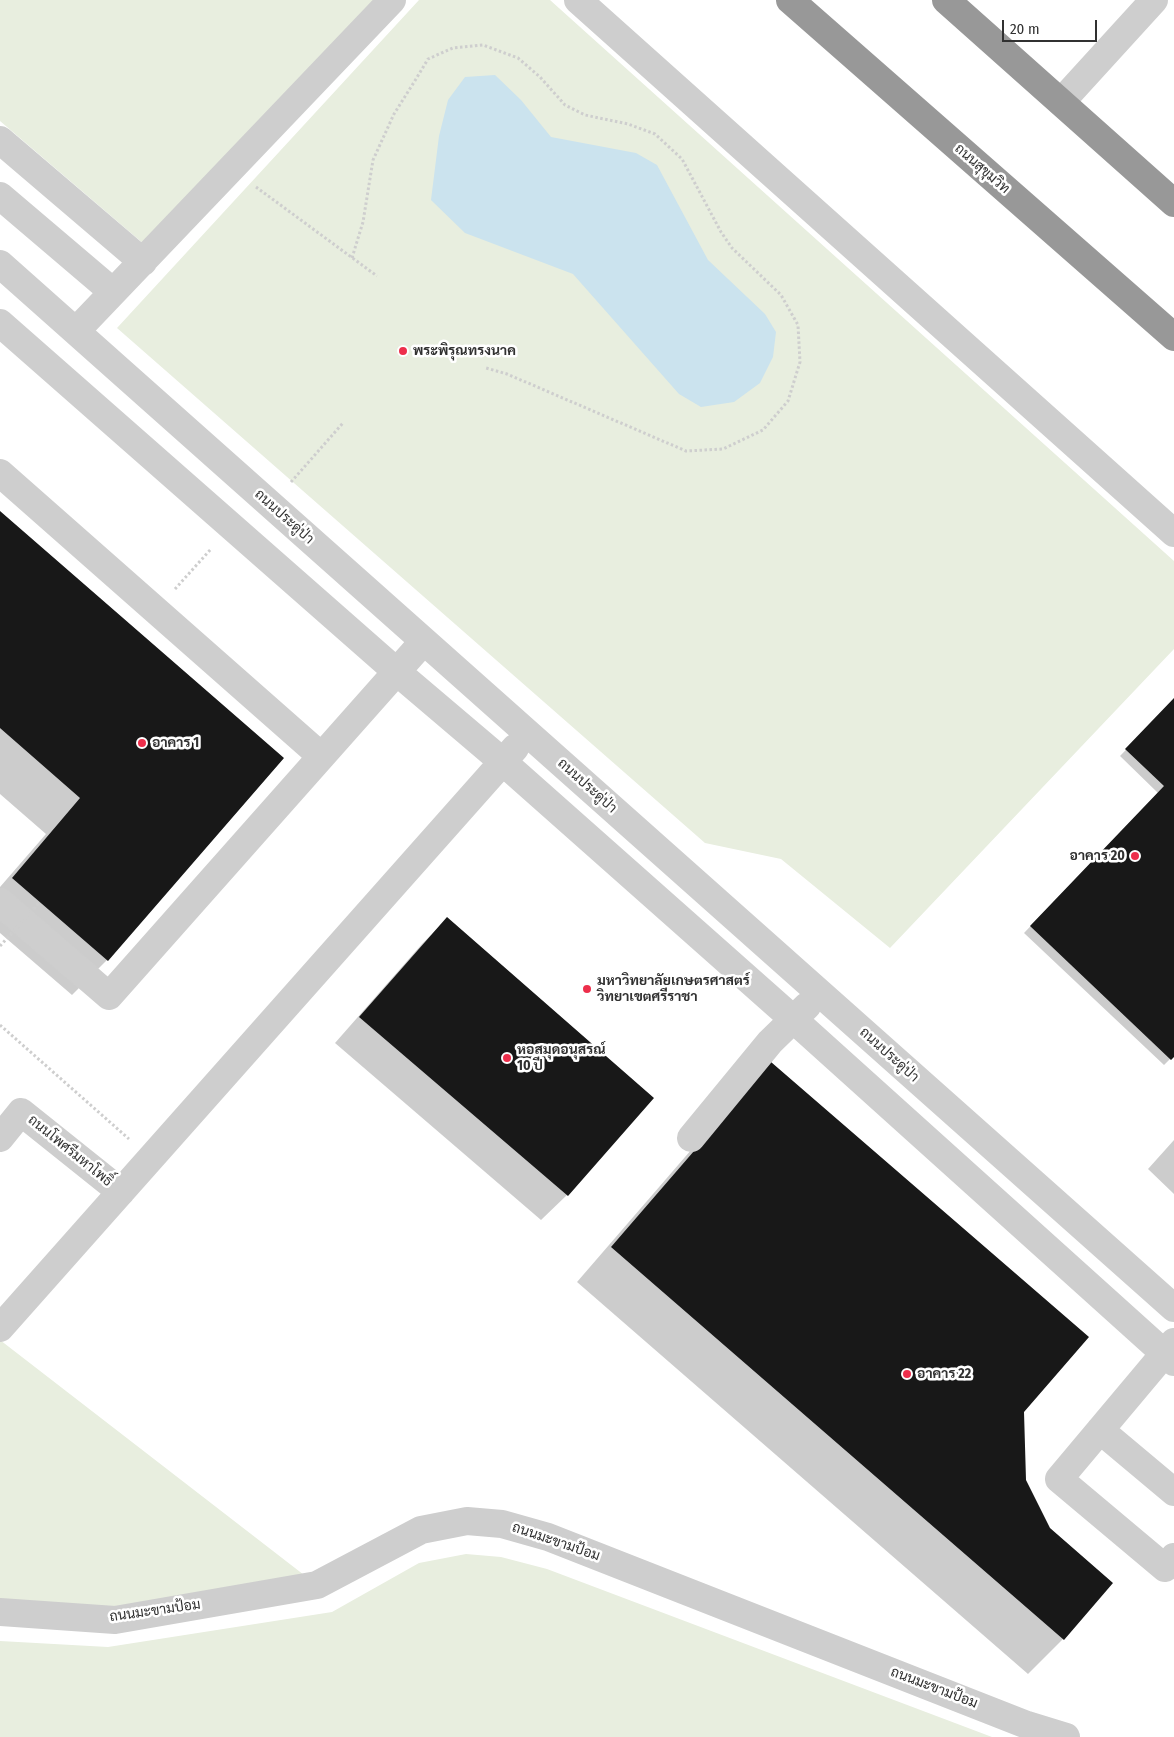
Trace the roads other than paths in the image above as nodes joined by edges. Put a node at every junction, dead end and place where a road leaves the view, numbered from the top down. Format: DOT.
graph roads {
  1 [pos="392,0"];
  2 [pos="578,0"];
  3 [pos="790,0"];
  4 [pos="946,0"];
  5 [pos="1154,0"];
  6 [pos="1061,102"];
  7 [pos="0,140"];
  8 [pos="0,196"];
  9 [pos="1174,203"];
  10 [pos="143,262"];
  11 [pos="0,264"];
  12 [pos="114,292"];
  13 [pos="0,323"];
  14 [pos="76,331"];
  15 [pos="1174,337"];
  16 [pos="0,473"];
  17 [pos="1174,533"];
  18 [pos="423,642"];
  19 [pos="397,672"];
  20 [pos="528,734"];
  21 [pos="321,756"];
  22 [pos="503,762"];
  23 [pos="0,902"];
  24 [pos="820,993"];
  25 [pos="793,1019"];
  26 [pos="0,1138"];
  27 [pos="691,1138"];
  28 [pos="121,1192"];
  29 [pos="1174,1308"];
  30 [pos="0,1328"];
  31 [pos="1171,1352"];
  32 [pos="1100,1430"];
  33 [pos="1174,1492"];
  34 [pos="1174,1557"];
  35 [pos="0,1612"];
  36 [pos="1066,1737"];
  1 -- 10 [label="street"];
  2 -- 17 [label="street"];
  3 -- 15 [label="highway, ถนนสุขุมวิท"];
  4 -- 6 [label="highway"];
  5 -- 6 [label="street"];
  6 -- 9 [label="highway"];
  7 -- 10 [label="street"];
  8 -- 12 [label="street"];
  10 -- 12 [label="street"];
  11 -- 14 [label="street, ถนนประดู่ป่า"];
  12 -- 14 [label="street"];
  13 -- 19 [label="street"];
  14 -- 18 [label="street, ถนนประดู่ป่า"];
  16 -- 21 [label="street"];
  18 -- 19 [label="street"];
  18 -- 20 [label="street, ถนนประดู่ป่า"];
  19 -- 21 [label="street"];
  19 -- 22 [label="street"];
  20 -- 22 [label="street"];
  20 -- 24 [label="street, ถนนประดู่ป่า"];
  21 -- 23 [label="street"];
  22 -- 25 [label="street"];
  22 -- 28 [label="street"];
  24 -- 25 [label="street"];
  24 -- 29 [label="street, ถนนประดู่ป่า"];
  25 -- 27 [label="street"];
  25 -- 31 [label="street"];
  26 -- 28 [label="street, ถนนโพศรีมหาโพธิ์"];
  28 -- 30 [label="street"];
  31 -- 32 [label="street"];
  32 -- 33 [label="street"];
  32 -- 34 [label="street"];
  35 -- 36 [label="street, ถนนมะขามป้อม"];
}
